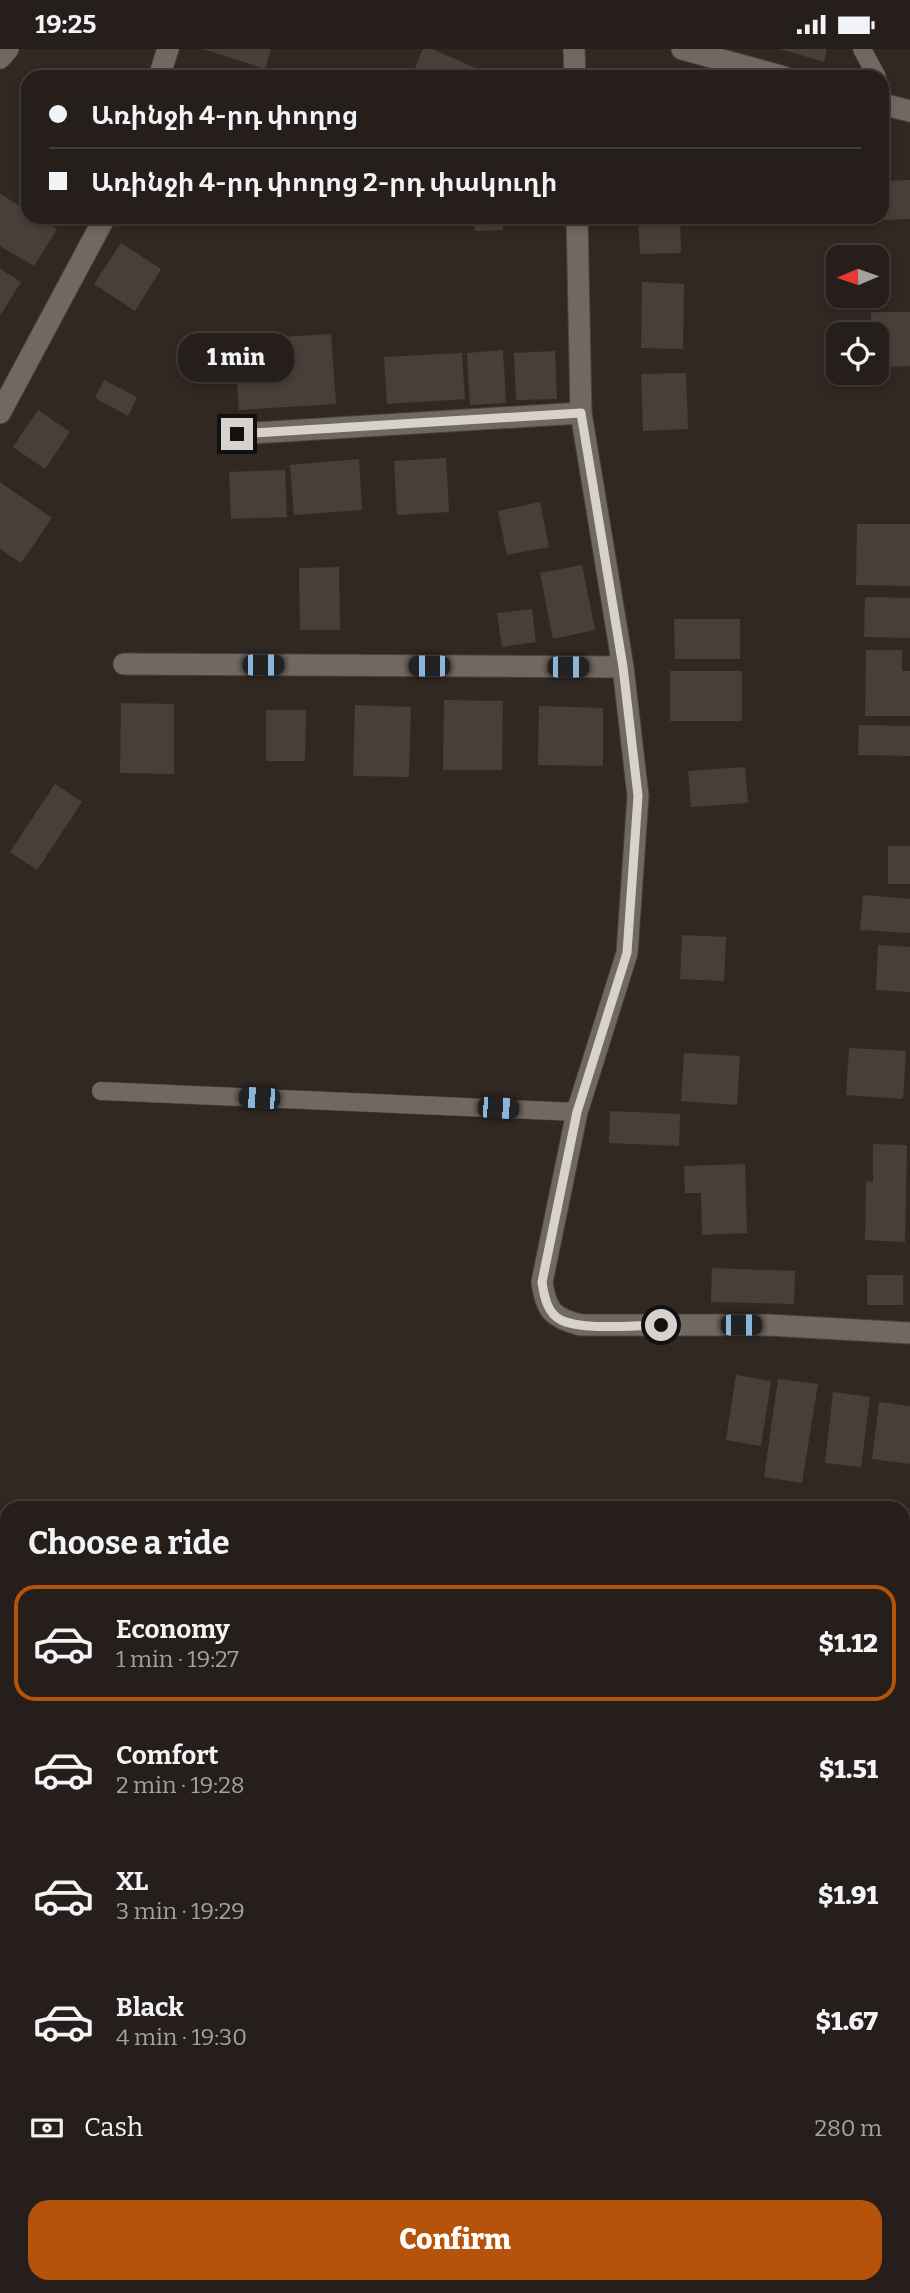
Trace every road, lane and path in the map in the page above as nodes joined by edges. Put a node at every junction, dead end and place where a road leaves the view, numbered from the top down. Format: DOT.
graph roads {
  1 [pos="8,49"];
  2 [pos="168,49"];
  3 [pos="574,49"];
  4 [pos="681,49"];
  5 [pos="862,49"];
  6 [pos="0,58"];
  7 [pos="161,70"];
  8 [pos="575,70"];
  9 [pos="758,70"];
  10 [pos="873,70"];
  11 [pos="101,224"];
  12 [pos="578,224"];
  13 [pos="0,413"];
  14 [pos="581,413"];
  15 [pos="237,434"];
  16 [pos="124,664"];
  17 [pos="623,667"];
  18 [pos="101,1091"];
  19 [pos="577,1112"];
  20 [pos="910,1333"];
  1 -- 6 [label="street"];
  2 -- 7 [label="street"];
  3 -- 8 [label="street"];
  4 -- 9 [label="street"];
  5 -- 10 [label="lane"];
  11 -- 13 [label="street"];
  12 -- 14 [label="street"];
  14 -- 15 [label="street"];
  14 -- 17 [label="street"];
  16 -- 17 [label="street"];
  17 -- 19 [label="street"];
  18 -- 19 [label="lane"];
  19 -- 20 [label="street"];
}
